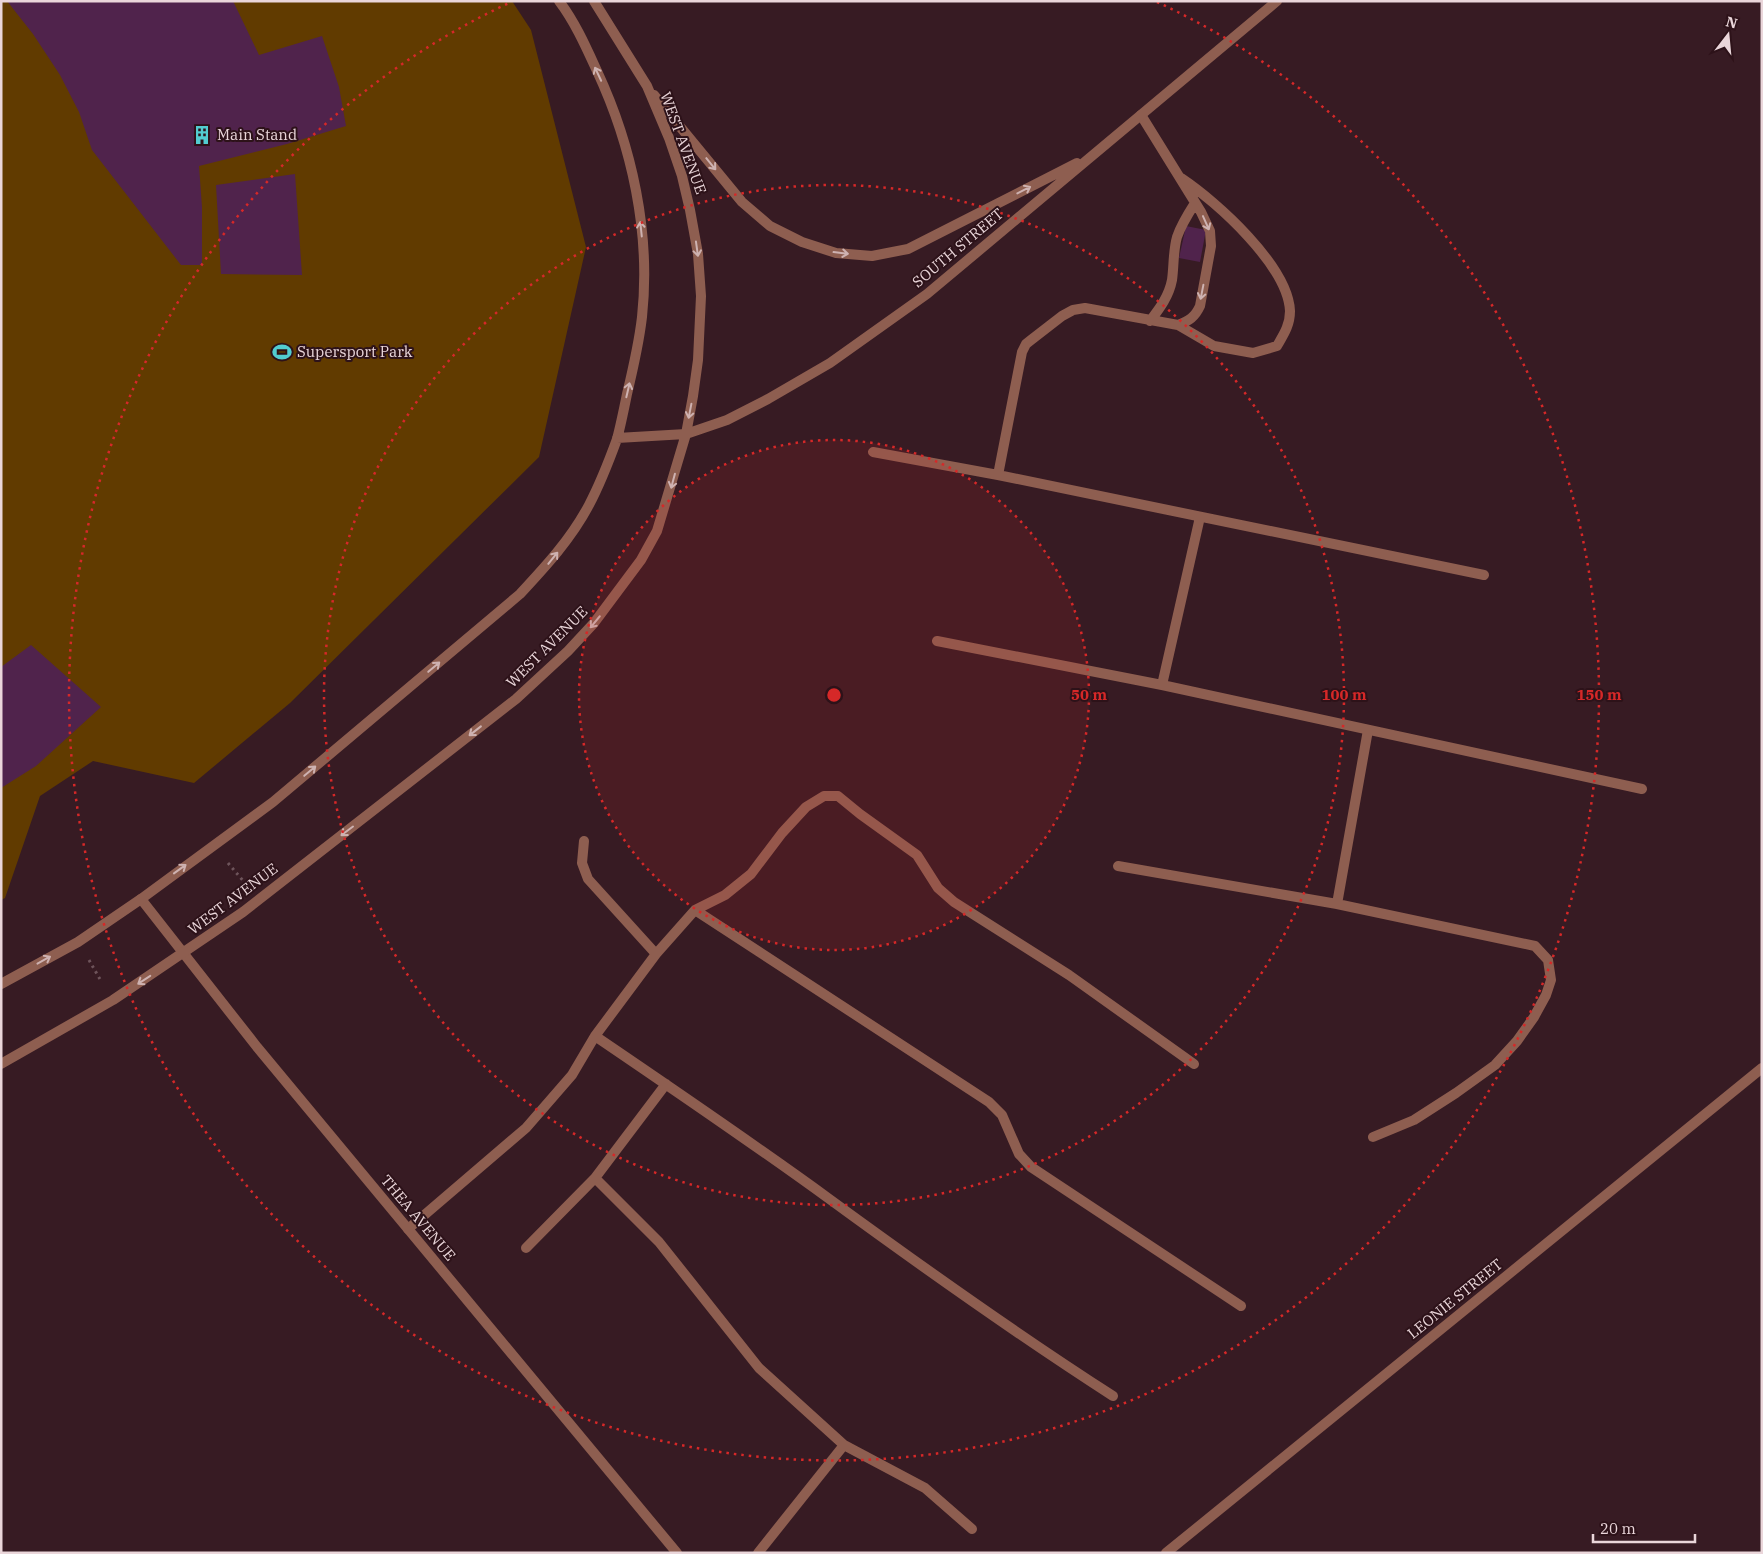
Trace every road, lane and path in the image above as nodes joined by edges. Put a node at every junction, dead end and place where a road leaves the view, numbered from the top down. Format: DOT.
graph roads {
  1 [pos="559,1"];
  2 [pos="594,1"];
  3 [pos="1277,1"];
  4 [pos="647,86"];
  5 [pos="1141,114"];
  6 [pos="1094,154"];
  7 [pos="1178,176"];
  8 [pos="1195,203"];
  9 [pos="1150,321"];
  10 [pos="1178,325"];
  11 [pos="686,434"];
  12 [pos="617,438"];
  13 [pos="873,452"];
  14 [pos="998,475"];
  15 [pos="1200,517"];
  16 [pos="1484,575"];
  17 [pos="937,641"];
  18 [pos="1162,685"];
  19 [pos="1368,730"];
  20 [pos="1642,789"];
  21 [pos="584,841"];
  22 [pos="212,846"];
  23 [pos="1118,866"];
  24 [pos="141,898"];
  25 [pos="259,899"];
  26 [pos="1337,904"];
  27 [pos="695,910"];
  28 [pos="78,942"];
  29 [pos="185,953"];
  30 [pos="656,954"];
  31 [pos="1,984"];
  32 [pos="113,1000"];
  33 [pos="595,1036"];
  34 [pos="1,1064"];
  35 [pos="1194,1064"];
  36 [pos="1762,1068"];
  37 [pos="666,1084"];
  38 [pos="1373,1137"];
  39 [pos="595,1178"];
  40 [pos="408,1229"];
  41 [pos="526,1248"];
  42 [pos="1241,1306"];
  43 [pos="1113,1396"];
  44 [pos="844,1445"];
  45 [pos="972,1529"];
  46 [pos="677,1553"];
  47 [pos="758,1553"];
  48 [pos="1166,1553"];
  12 -- 1 [label="street, one-way"];
  2 -- 4 [label="street, WEST AVENUE"];
  3 -- 5 [label="street, SOUTH STREET"];
  4 -- 6 [label="street, one-way"];
  4 -- 11 [label="street, WEST AVENUE, one-way"];
  5 -- 6 [label="street, SOUTH STREET"];
  5 -- 7 [label="street"];
  6 -- 11 [label="street, SOUTH STREET"];
  7 -- 8 [label="street"];
  7 -- 10 [label="street"];
  8 -- 9 [label="street"];
  8 -- 10 [label="street, one-way"];
  9 -- 10 [label="street"];
  9 -- 14 [label="street"];
  11 -- 12 [label="street, SOUTH STREET"];
  11 -- 25 [label="street, WEST AVENUE, one-way"];
  22 -- 12 [label="street, one-way"];
  13 -- 14 [label="street"];
  14 -- 15 [label="street"];
  15 -- 16 [label="street"];
  15 -- 18 [label="street"];
  17 -- 18 [label="street"];
  18 -- 19 [label="street"];
  19 -- 20 [label="street"];
  19 -- 26 [label="street"];
  21 -- 30 [label="street"];
  24 -- 22 [label="street, one-way"];
  22 -- 25 [label="path"];
  23 -- 26 [label="street"];
  24 -- 28 [label="street"];
  24 -- 29 [label="street, THEA AVENUE"];
  25 -- 29 [label="street, WEST AVENUE"];
  26 -- 38 [label="street"];
  27 -- 30 [label="street"];
  27 -- 35 [label="street"];
  27 -- 42 [label="street"];
  31 -- 28 [label="street, one-way"];
  28 -- 32 [label="path"];
  29 -- 32 [label="street, WEST AVENUE, one-way"];
  29 -- 40 [label="street, THEA AVENUE"];
  30 -- 33 [label="street"];
  32 -- 34 [label="street, WEST AVENUE"];
  33 -- 37 [label="street"];
  33 -- 40 [label="street"];
  36 -- 48 [label="street, LEONIE STREET"];
  37 -- 39 [label="street"];
  37 -- 43 [label="street"];
  39 -- 41 [label="street"];
  39 -- 44 [label="street"];
  40 -- 46 [label="street, THEA AVENUE"];
  44 -- 45 [label="street"];
  44 -- 47 [label="street"];
}
